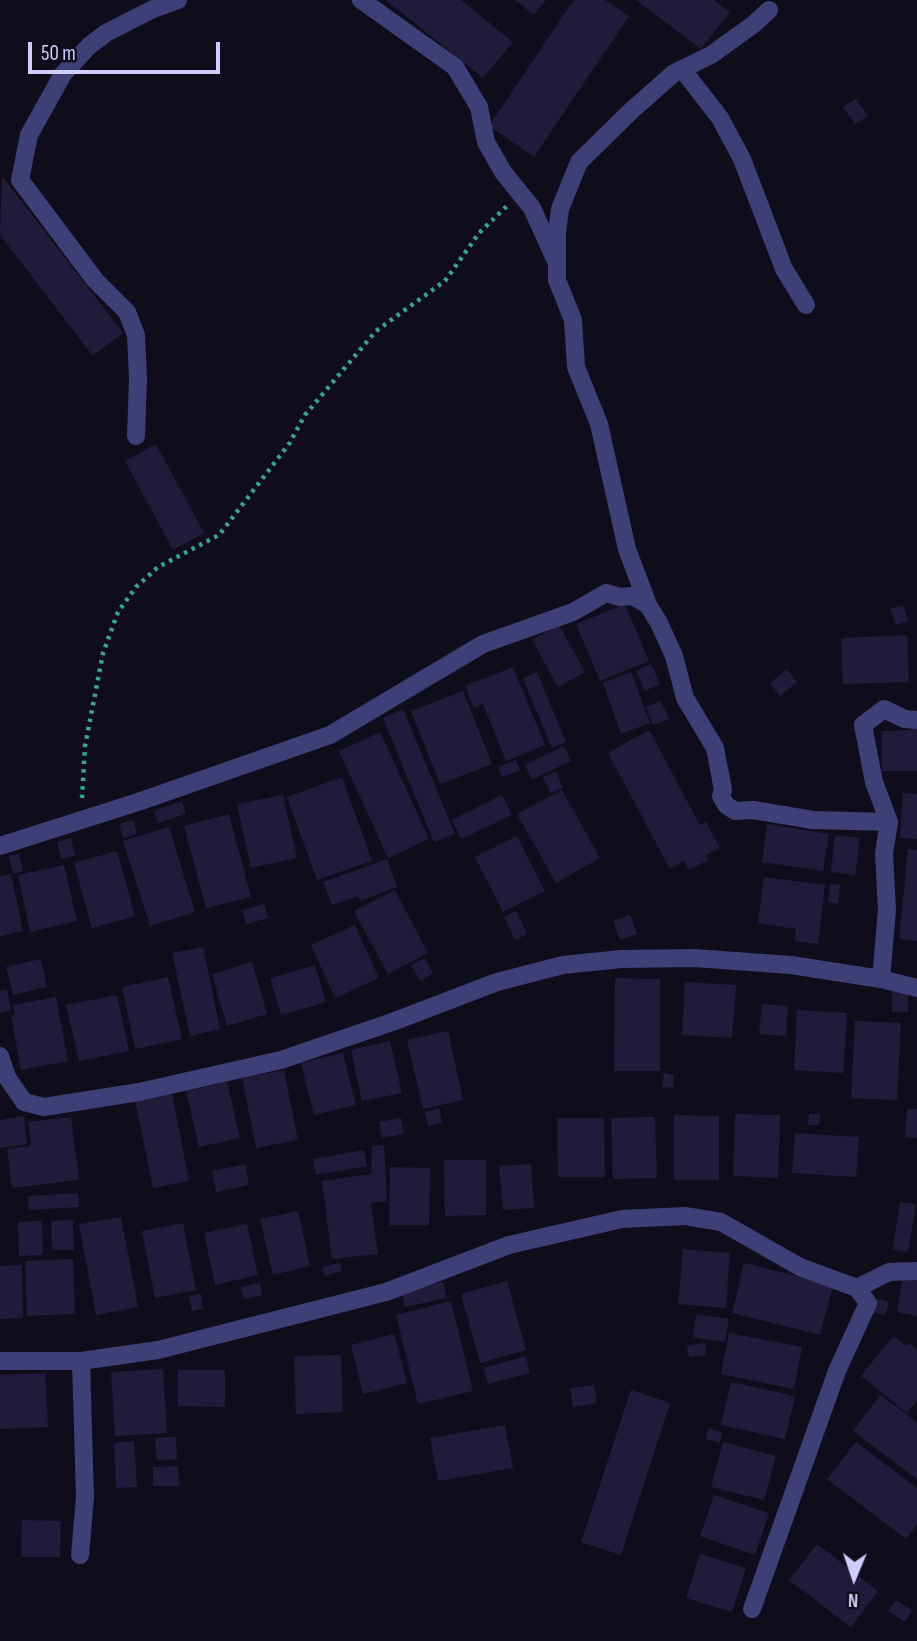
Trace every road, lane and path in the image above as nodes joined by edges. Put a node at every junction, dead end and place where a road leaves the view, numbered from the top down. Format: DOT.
graph roads {
  1 [pos="178,0"];
  2 [pos="361,0"];
  3 [pos="769,10"];
  4 [pos="682,69"];
  5 [pos="519,192"];
  6 [pos="557,263"];
  7 [pos="806,305"];
  8 [pos="136,436"];
  9 [pos="648,605"];
  10 [pos="917,720"];
  11 [pos="82,820"];
  12 [pos="889,822"];
  13 [pos="0,846"];
  14 [pos="881,979"];
  15 [pos="917,988"];
  16 [pos="0,1056"];
  17 [pos="917,1271"];
  18 [pos="857,1288"];
  19 [pos="0,1361"];
  20 [pos="81,1361"];
  21 [pos="79,1555"];
  22 [pos="751,1609"];
  1 -- 8 [label="street"];
  2 -- 5 [label="street"];
  3 -- 4 [label="street"];
  4 -- 6 [label="street"];
  4 -- 7 [label="street"];
  5 -- 6 [label="street"];
  5 -- 11 [label="path"];
  6 -- 9 [label="street"];
  9 -- 11 [label="street"];
  9 -- 12 [label="street"];
  10 -- 12 [label="street"];
  11 -- 13 [label="street"];
  12 -- 14 [label="street"];
  14 -- 15 [label="street"];
  14 -- 16 [label="street"];
  17 -- 18 [label="street"];
  18 -- 20 [label="street"];
  18 -- 22 [label="street"];
  19 -- 20 [label="street"];
  20 -- 21 [label="street"];
}
